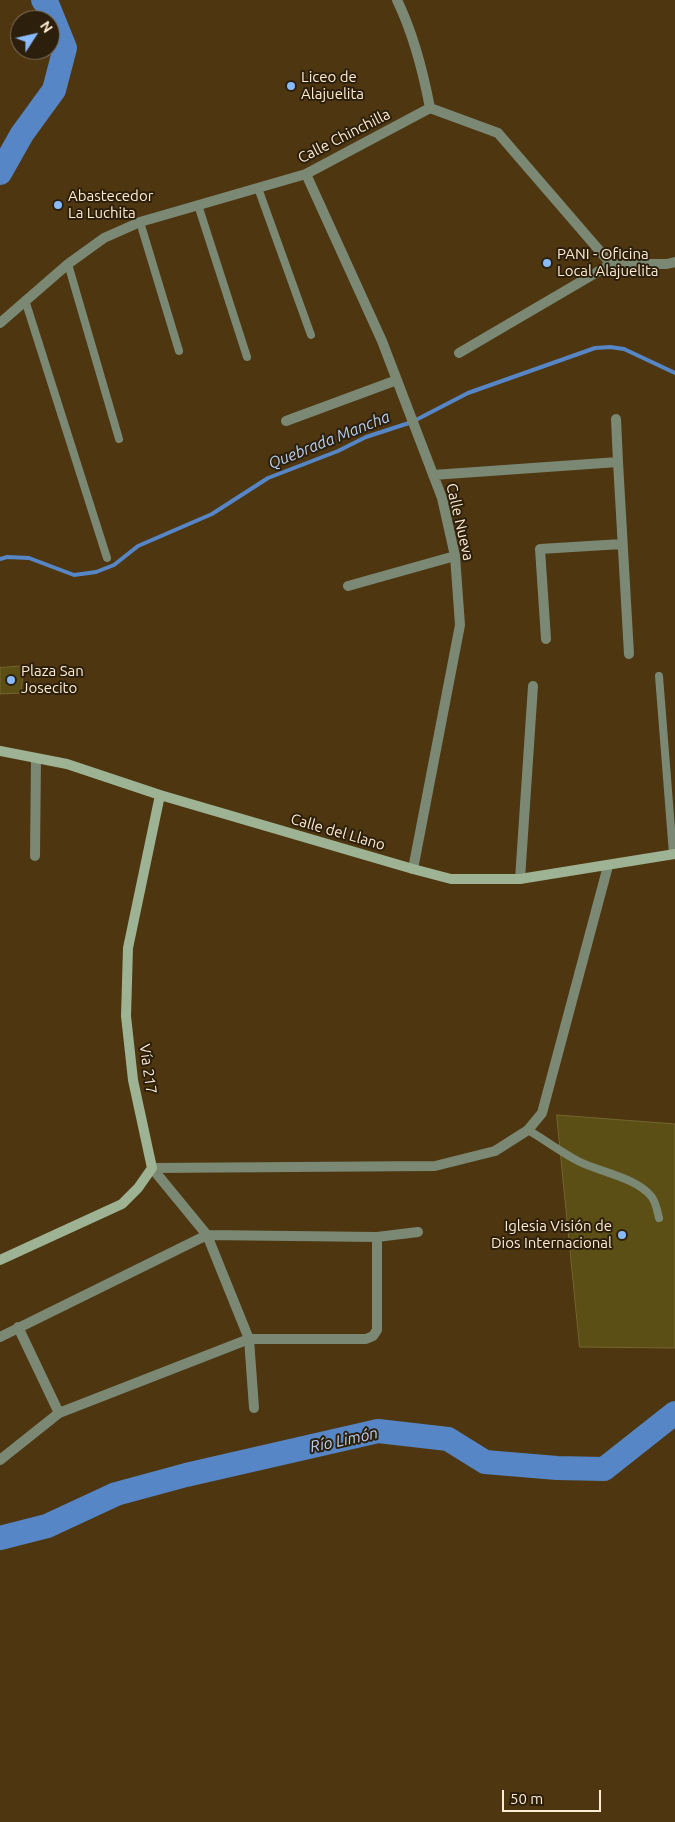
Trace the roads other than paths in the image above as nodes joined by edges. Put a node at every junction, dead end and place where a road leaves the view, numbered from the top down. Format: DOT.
graph roads {
  1 [pos="397,0"];
  2 [pos="430,108"];
  3 [pos="306,174"];
  4 [pos="258,188"];
  5 [pos="198,206"];
  6 [pos="140,222"];
  7 [pos="675,262"];
  8 [pos="68,264"];
  9 [pos="611,264"];
  10 [pos="25,300"];
  11 [pos="0,323"];
  12 [pos="311,335"];
  13 [pos="180,351"];
  14 [pos="458,353"];
  15 [pos="247,357"];
  16 [pos="397,380"];
  17 [pos="616,418"];
  18 [pos="286,421"];
  19 [pos="119,439"];
  20 [pos="618,462"];
  21 [pos="433,475"];
  22 [pos="622,544"];
  23 [pos="454,556"];
  24 [pos="106,558"];
  25 [pos="348,586"];
  26 [pos="546,639"];
  27 [pos="628,654"];
  28 [pos="659,676"];
  29 [pos="533,686"];
  30 [pos="0,752"];
  31 [pos="36,758"];
  32 [pos="160,795"];
  33 [pos="674,854"];
  34 [pos="35,856"];
  35 [pos="608,866"];
  36 [pos="413,869"];
  37 [pos="520,879"];
  38 [pos="528,1130"];
  39 [pos="152,1168"];
  40 [pos="659,1218"];
  41 [pos="418,1232"];
  42 [pos="207,1235"];
  43 [pos="377,1237"];
  44 [pos="0,1260"];
  45 [pos="18,1327"];
  46 [pos="0,1337"];
  47 [pos="249,1339"];
  48 [pos="254,1408"];
  49 [pos="59,1413"];
  50 [pos="0,1460"];
  1 -- 2 [label="street"];
  2 -- 3 [label="street, Calle Chinchilla"];
  2 -- 9 [label="street"];
  3 -- 4 [label="street, Calle Chinchilla"];
  3 -- 16 [label="street, Calle Nueva"];
  4 -- 5 [label="street, Calle Chinchilla"];
  4 -- 12 [label="lane"];
  5 -- 6 [label="street, Calle Chinchilla"];
  5 -- 15 [label="lane"];
  6 -- 8 [label="street, Calle Chinchilla"];
  6 -- 13 [label="lane"];
  7 -- 9 [label="street"];
  8 -- 10 [label="street, Calle Chinchilla"];
  8 -- 19 [label="lane"];
  9 -- 14 [label="street"];
  10 -- 11 [label="street, Calle Chinchilla"];
  10 -- 24 [label="lane"];
  16 -- 18 [label="street"];
  16 -- 21 [label="street, Calle Nueva"];
  17 -- 20 [label="street"];
  20 -- 21 [label="street"];
  20 -- 22 [label="street"];
  21 -- 23 [label="street, Calle Nueva"];
  22 -- 26 [label="street"];
  22 -- 27 [label="street"];
  23 -- 25 [label="street"];
  23 -- 36 [label="street, Calle Nueva"];
  28 -- 33 [label="lane"];
  29 -- 37 [label="street"];
  30 -- 31 [label="main road, Calle del Llano"];
  31 -- 32 [label="main road, Calle del Llano"];
  31 -- 34 [label="street"];
  32 -- 36 [label="main road, Calle del Llano"];
  32 -- 39 [label="main road, Vía 217"];
  33 -- 35 [label="main road, Calle del Llano"];
  35 -- 37 [label="main road, Calle del Llano"];
  35 -- 38 [label="street"];
  36 -- 37 [label="main road, Calle del Llano"];
  38 -- 39 [label="street"];
  38 -- 40 [label="lane"];
  39 -- 42 [label="street"];
  39 -- 44 [label="main road"];
  41 -- 43 [label="street"];
  42 -- 43 [label="street"];
  42 -- 45 [label="street"];
  42 -- 47 [label="street"];
  43 -- 47 [label="street"];
  45 -- 46 [label="street"];
  45 -- 49 [label="street"];
  47 -- 48 [label="street"];
  47 -- 49 [label="street"];
  49 -- 50 [label="street"];
}
